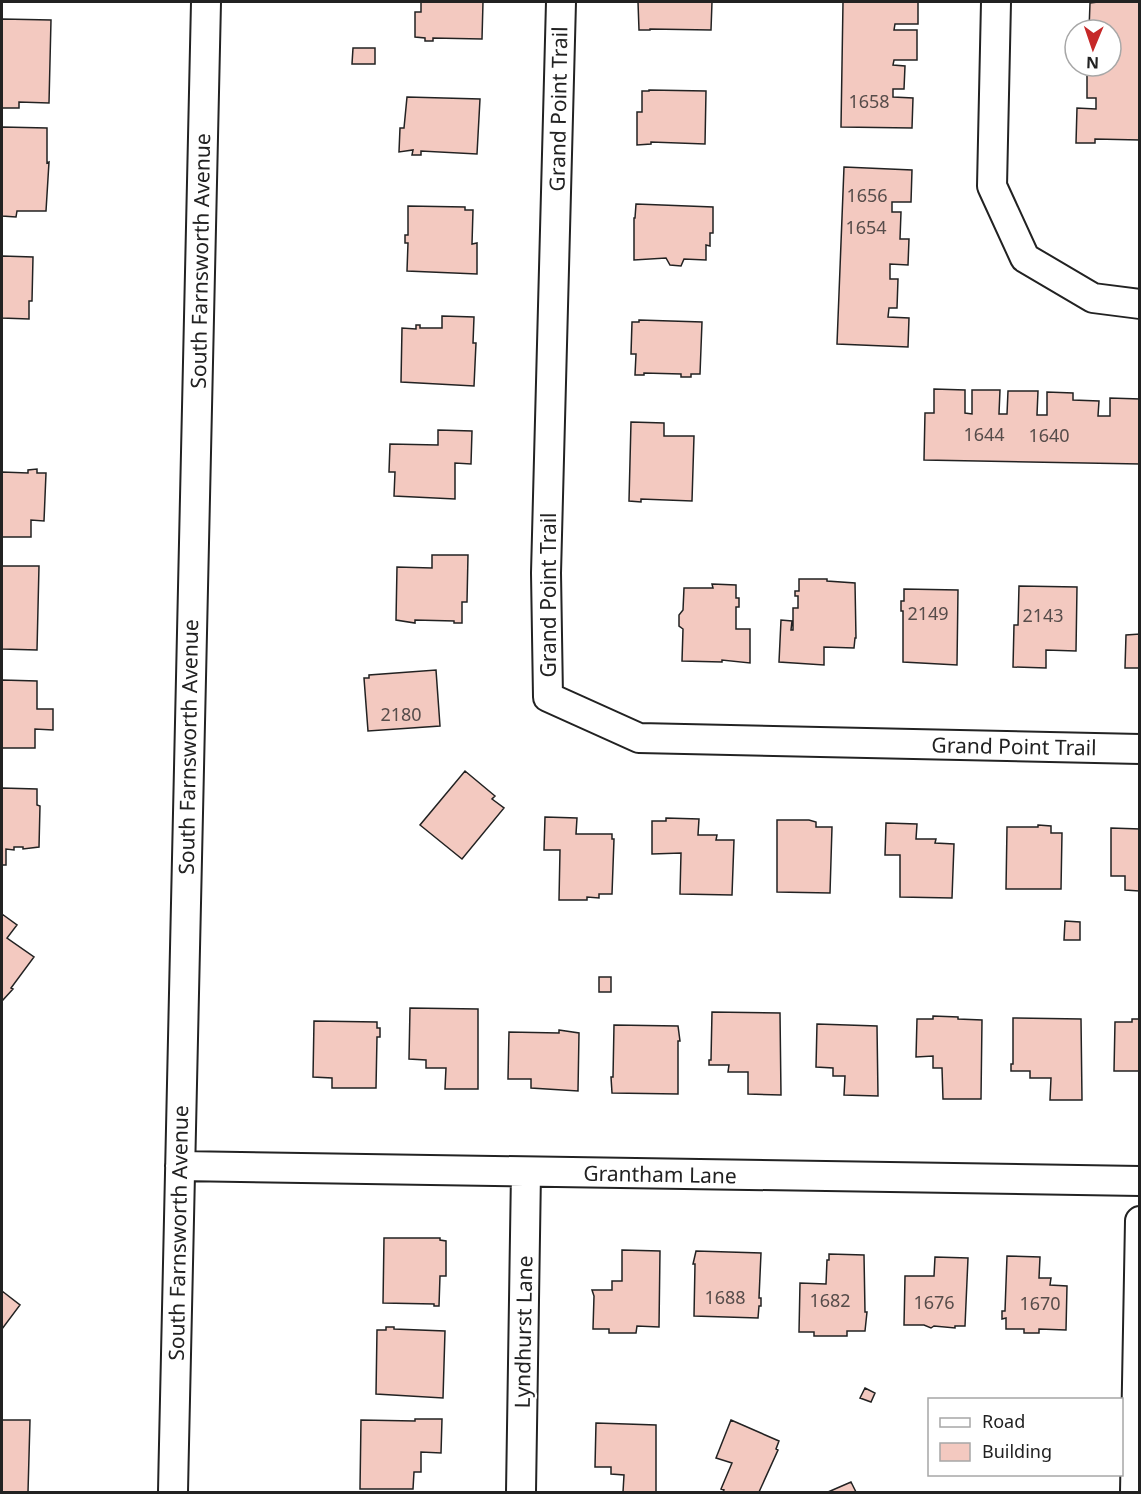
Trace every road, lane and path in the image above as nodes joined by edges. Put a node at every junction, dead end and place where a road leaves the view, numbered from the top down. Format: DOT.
graph roads {
  1 [pos="206,2"];
  2 [pos="561,2"];
  3 [pos="996,2"];
  4 [pos="1140,304"];
  5 [pos="1140,749"];
  6 [pos="180,1166"];
  7 [pos="526,1172"];
  8 [pos="1140,1181"];
  9 [pos="1140,1221"];
  10 [pos="173,1492"];
  11 [pos="520,1492"];
  12 [pos="1135,1492"];
  1 -- 6 [label="street, South Farnsworth Avenue"];
  2 -- 5 [label="street, Grand Point Trail"];
  3 -- 4 [label="street"];
  6 -- 7 [label="street, Grantham Lane"];
  6 -- 10 [label="street, South Farnsworth Avenue"];
  7 -- 8 [label="street, Grantham Lane"];
  7 -- 11 [label="street, Lyndhurst Lane"];
  9 -- 12 [label="street"];
}
